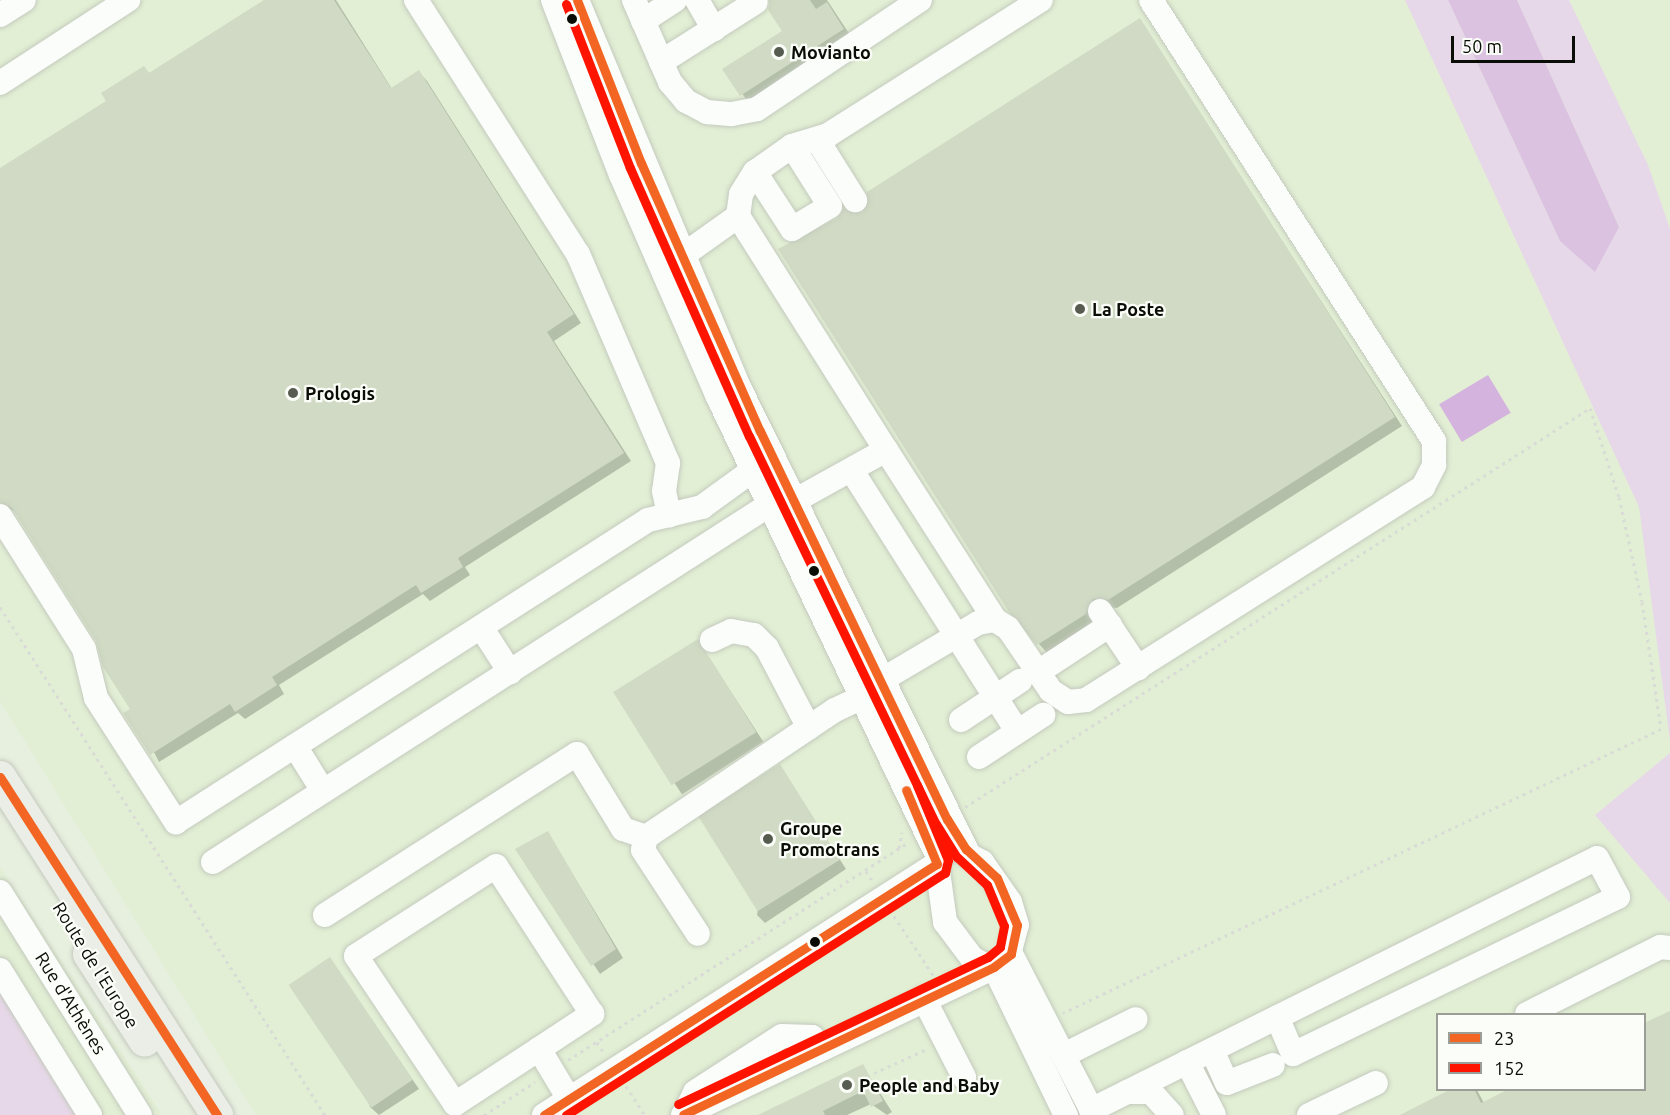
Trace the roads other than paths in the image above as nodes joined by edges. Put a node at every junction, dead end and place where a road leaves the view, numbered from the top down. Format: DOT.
graph roads {
  1 [pos="24,0"];
  2 [pos="128,0"];
  3 [pos="416,0"];
  4 [pos="553,0"];
  5 [pos="577,0"];
  6 [pos="675,0"];
  7 [pos="697,0"];
  8 [pos="920,0"];
  9 [pos="1041,0"];
  10 [pos="1151,0"];
  11 [pos="756,2"];
  12 [pos="639,10"];
  13 [pos="0,15"];
  14 [pos="714,29"];
  15 [pos="662,62"];
  16 [pos="0,83"];
  17 [pos="818,141"];
  18 [pos="792,146"];
  19 [pos="755,172"];
  20 [pos="855,200"];
  21 [pos="738,216"];
  22 [pos="682,256"];
  23 [pos="886,450"];
  24 [pos="753,470"];
  25 [pos="852,471"];
  26 [pos="802,497"];
  27 [pos="769,505"];
  28 [pos="669,515"];
  29 [pos="0,516"];
  30 [pos="994,620"];
  31 [pos="481,627"];
  32 [pos="957,635"];
  33 [pos="712,640"];
  34 [pos="1049,665"];
  35 [pos="1138,668"];
  36 [pos="510,672"];
  37 [pos="1020,681"];
  38 [pos="872,689"];
  39 [pos="995,698"];
  40 [pos="1042,715"];
  41 [pos="961,720"];
  42 [pos="809,728"];
  43 [pos="1017,731"];
  44 [pos="295,746"];
  45 [pos="979,757"];
  46 [pos="0,777"];
  47 [pos="323,791"];
  48 [pos="0,814"];
  49 [pos="646,837"];
  50 [pos="966,849"];
  51 [pos="213,861"];
  52 [pos="938,861"];
  53 [pos="0,892"];
  54 [pos="325,915"];
  55 [pos="698,934"];
  56 [pos="1670,948"];
  57 [pos="998,963"];
  58 [pos="0,970"];
  59 [pos="933,994"];
  60 [pos="1529,1013"];
  61 [pos="1276,1017"];
  62 [pos="1136,1019"];
  63 [pos="539,1049"];
  64 [pos="1212,1050"];
  65 [pos="1064,1055"];
  66 [pos="1187,1062"];
  67 [pos="1273,1065"];
  68 [pos="964,1077"];
  69 [pos="1376,1083"];
  70 [pos="1127,1092"];
  71 [pos="569,1099"];
  72 [pos="1092,1112"];
  73 [pos="90,1115"];
  74 [pos="140,1115"];
  75 [pos="191,1115"];
  76 [pos="217,1115"];
  77 [pos="544,1115"];
  78 [pos="684,1115"];
  79 [pos="1066,1115"];
  80 [pos="1172,1115"];
  81 [pos="1214,1115"];
  82 [pos="1309,1115"];
  1 -- 13 [label="street"];
  2 -- 16 [label="street"];
  3 -- 28 [label="street"];
  4 -- 24 [label="street"];
  5 -- 22 [label="street"];
  6 -- 12 [label="street"];
  7 -- 14 [label="street"];
  8 -- 15 [label="street"];
  9 -- 17 [label="street"];
  10 -- 35 [label="street"];
  11 -- 14 [label="street"];
  12 -- 15 [label="street"];
  14 -- 15 [label="street"];
  17 -- 18 [label="street"];
  17 -- 20 [label="street"];
  18 -- 19 [label="street"];
  18 -- 19 [label="street"];
  19 -- 21 [label="street"];
  21 -- 22 [label="street"];
  21 -- 23 [label="street"];
  22 -- 26 [label="street"];
  23 -- 25 [label="street"];
  23 -- 30 [label="street"];
  24 -- 27 [label="street"];
  24 -- 28 [label="street"];
  25 -- 26 [label="street"];
  25 -- 32 [label="street"];
  26 -- 38 [label="street"];
  27 -- 36 [label="street"];
  27 -- 38 [label="street"];
  28 -- 31 [label="street"];
  29 -- 44 [label="street"];
  30 -- 32 [label="street"];
  30 -- 35 [label="street"];
  31 -- 36 [label="street"];
  31 -- 44 [label="street"];
  32 -- 38 [label="street"];
  32 -- 39 [label="street"];
  33 -- 42 [label="street"];
  34 -- 35 [label="street"];
  36 -- 47 [label="street"];
  37 -- 39 [label="street"];
  38 -- 42 [label="street"];
  38 -- 50 [label="street"];
  38 -- 52 [label="street"];
  39 -- 41 [label="street"];
  39 -- 43 [label="street"];
  40 -- 43 [label="street"];
  42 -- 49 [label="street"];
  43 -- 45 [label="street"];
  44 -- 47 [label="street"];
  46 -- 76 [label="main road, Route de l'Europe"];
  47 -- 51 [label="street"];
  48 -- 75 [label="main road, Route de l'Europe"];
  49 -- 54 [label="street"];
  49 -- 55 [label="street"];
  50 -- 52 [label="street"];
  50 -- 57 [label="street"];
  52 -- 57 [label="street"];
  52 -- 71 [label="street"];
  53 -- 74 [label="street, Rue d'Athènes"];
  56 -- 60 [label="street"];
  57 -- 59 [label="street"];
  57 -- 65 [label="street"];
  57 -- 79 [label="street"];
  58 -- 73 [label="street"];
  59 -- 68 [label="street"];
  59 -- 78 [label="street"];
  61 -- 61 [label="street"];
  61 -- 64 [label="street"];
  62 -- 65 [label="street"];
  63 -- 63 [label="street"];
  63 -- 71 [label="street"];
  64 -- 66 [label="street"];
  64 -- 67 [label="street"];
  65 -- 72 [label="street"];
  66 -- 70 [label="street"];
  66 -- 81 [label="street"];
  69 -- 82 [label="street"];
  70 -- 72 [label="street"];
  70 -- 80 [label="street"];
  71 -- 77 [label="street"];
}
